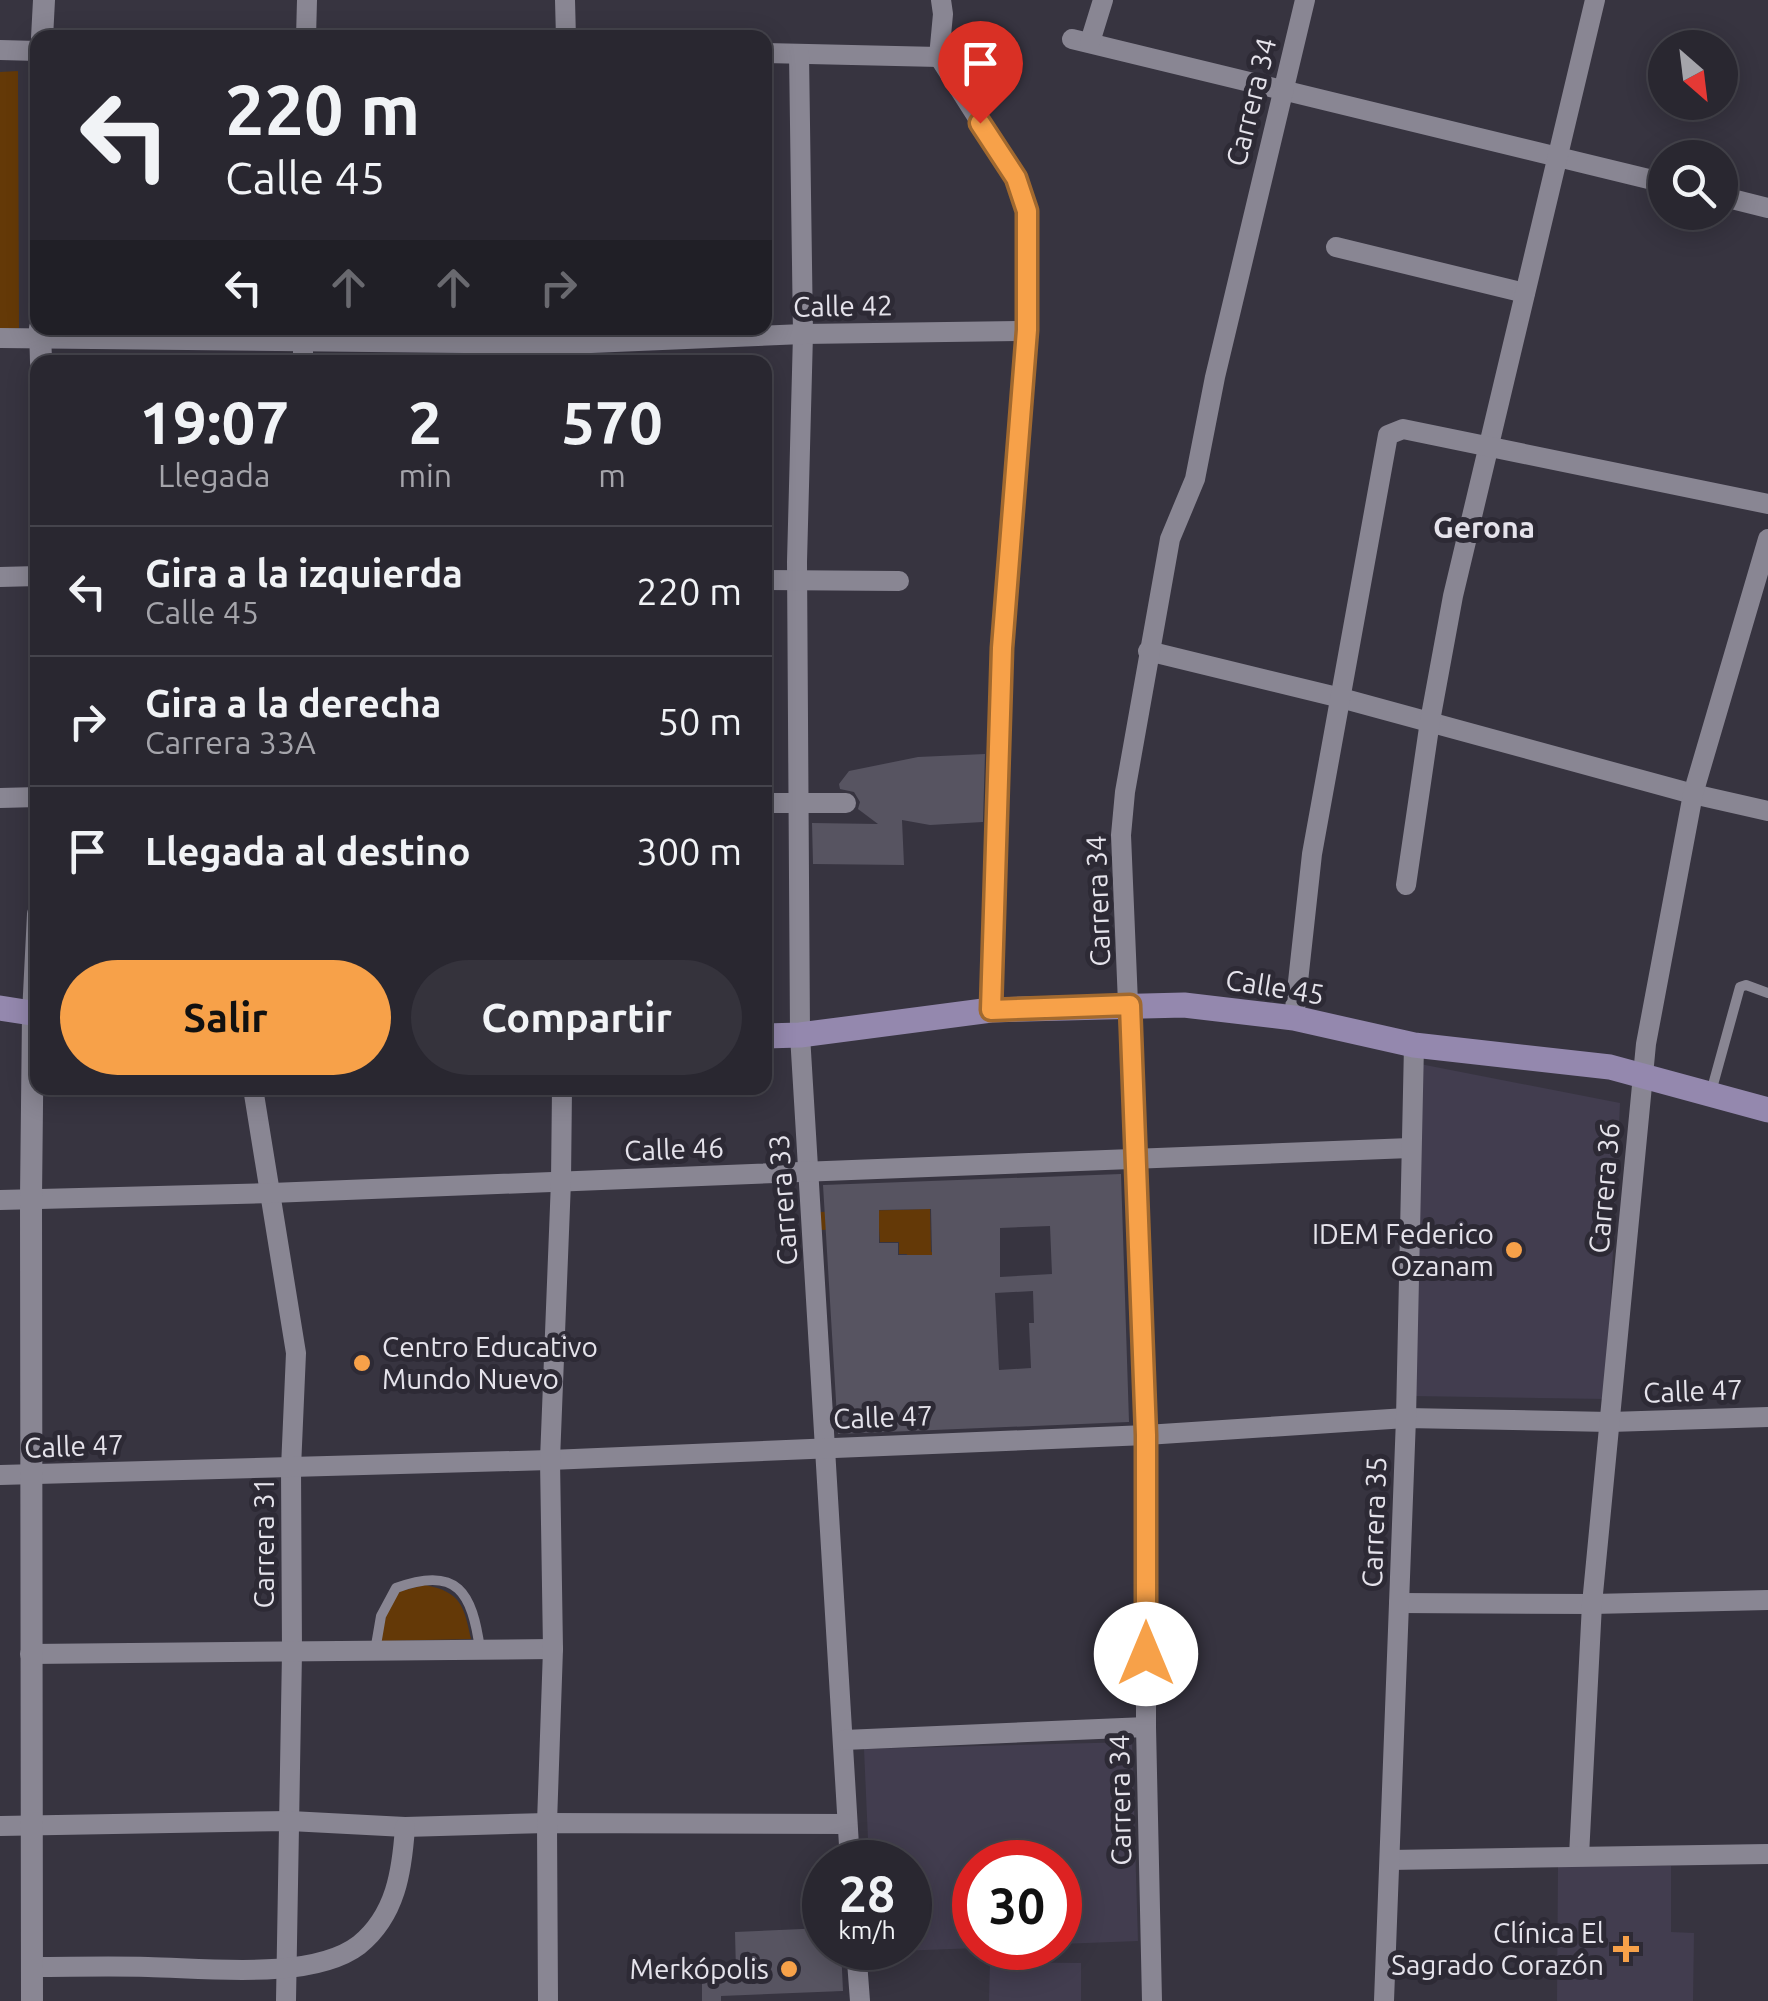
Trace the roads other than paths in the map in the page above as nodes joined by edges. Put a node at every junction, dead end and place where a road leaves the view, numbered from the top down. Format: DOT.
graph roads {
  1 [pos="44,0"];
  2 [pos="307,0"];
  3 [pos="565,0"];
  4 [pos="941,0"];
  5 [pos="1103,0"];
  6 [pos="1305,0"];
  7 [pos="1595,0"];
  8 [pos="42,30"];
  9 [pos="306,30"];
  10 [pos="566,30"];
  11 [pos="0,50"];
  12 [pos="30,51"];
  13 [pos="772,53"];
  14 [pos="799,54"];
  15 [pos="939,57"];
  16 [pos="1281,91"];
  17 [pos="1558,157"];
  18 [pos="1648,179"];
  19 [pos="1738,200"];
  20 [pos="1768,208"];
  21 [pos="1336,247"];
  22 [pos="1525,293"];
  23 [pos="1027,330"];
  24 [pos="803,334"];
  25 [pos="0,338"];
  26 [pos="40,343"];
  27 [pos="303,344"];
  28 [pos="567,345"];
  29 [pos="1488,446"];
  30 [pos="1768,504"];
  31 [pos="1768,540"];
  32 [pos="0,576"];
  33 [pos="30,576"];
  34 [pos="772,580"];
  35 [pos="798,580"];
  36 [pos="899,581"];
  37 [pos="1148,651"];
  38 [pos="1341,698"];
  39 [pos="1430,721"];
  40 [pos="1693,794"];
  41 [pos="30,797"];
  42 [pos="0,798"];
  43 [pos="772,803"];
  44 [pos="796,804"];
  45 [pos="846,804"];
  46 [pos="1768,811"];
  47 [pos="1406,885"];
  48 [pos="1768,993"];
  49 [pos="1130,1005"];
  50 [pos="0,1008"];
  51 [pos="991,1010"];
  52 [pos="30,1013"];
  53 [pos="1294,1018"];
  54 [pos="772,1036"];
  55 [pos="800,1036"];
  56 [pos="1414,1044"];
  57 [pos="1642,1074"];
  58 [pos="1711,1093"];
  59 [pos="34,1095"];
  60 [pos="254,1095"];
  61 [pos="562,1095"];
  62 [pos="1768,1110"];
  63 [pos="1410,1148"];
  64 [pos="1134,1159"];
  65 [pos="809,1172"];
  66 [pos="562,1182"];
  67 [pos="271,1193"];
  68 [pos="32,1197"];
  69 [pos="0,1200"];
  70 [pos="1768,1417"];
  71 [pos="1406,1418"];
  72 [pos="1610,1422"];
  73 [pos="1146,1435"];
  74 [pos="825,1446"];
  75 [pos="550,1460"];
  76 [pos="291,1468"];
  77 [pos="32,1474"];
  78 [pos="0,1475"];
  79 [pos="1768,1600"];
  80 [pos="1399,1603"];
  81 [pos="1592,1604"];
  82 [pos="553,1649"];
  83 [pos="480,1650"];
  84 [pos="292,1652"];
  85 [pos="375,1652"];
  86 [pos="30,1654"];
  87 [pos="1146,1727"];
  88 [pos="844,1740"];
  89 [pos="290,1821"];
  90 [pos="547,1824"];
  91 [pos="847,1824"];
  92 [pos="0,1826"];
  93 [pos="32,1826"];
  94 [pos="405,1827"];
  95 [pos="848,1840"];
  96 [pos="1768,1854"];
  97 [pos="1579,1856"];
  98 [pos="1390,1860"];
  99 [pos="33,1968"];
  100 [pos="286,1968"];
  101 [pos="858,1970"];
  102 [pos="32,2001"];
  103 [pos="286,2001"];
  104 [pos="548,2001"];
  105 [pos="860,2001"];
  106 [pos="1152,2001"];
  107 [pos="1384,2001"];
  1 -- 8 [label="street"];
  2 -- 9 [label="street"];
  3 -- 10 [label="street"];
  4 -- 15 [label="street"];
  5 -- 16 [label="street"];
  6 -- 16 [label="street, Carrera 34"];
  7 -- 17 [label="street"];
  11 -- 12 [label="street"];
  13 -- 14 [label="street"];
  14 -- 15 [label="street"];
  14 -- 24 [label="street, Carrera 33"];
  15 -- 23 [label="street"];
  16 -- 17 [label="street"];
  16 -- 37 [label="street, Carrera 34"];
  17 -- 18 [label="street"];
  17 -- 22 [label="street"];
  19 -- 20 [label="street"];
  21 -- 22 [label="street"];
  22 -- 29 [label="street"];
  23 -- 24 [label="street, Calle 42"];
  23 -- 51 [label="street"];
  24 -- 28 [label="street, Calle 42"];
  24 -- 35 [label="street, Carrera 33"];
  25 -- 26 [label="street, Calle 42"];
  26 -- 27 [label="street, Calle 42"];
  27 -- 28 [label="street, Calle 42"];
  29 -- 30 [label="street"];
  29 -- 38 [label="street"];
  29 -- 39 [label="street"];
  31 -- 40 [label="street, Carrera 36"];
  32 -- 33 [label="street"];
  34 -- 35 [label="street"];
  35 -- 36 [label="street"];
  35 -- 44 [label="street, Carrera 33"];
  37 -- 38 [label="street"];
  37 -- 49 [label="street, Carrera 34"];
  38 -- 39 [label="street"];
  38 -- 53 [label="street"];
  39 -- 40 [label="street"];
  39 -- 47 [label="street"];
  40 -- 46 [label="street"];
  40 -- 57 [label="street, Carrera 36"];
  41 -- 42 [label="street"];
  43 -- 44 [label="street"];
  44 -- 45 [label="street"];
  44 -- 55 [label="street, Carrera 33"];
  48 -- 58 [label="lane"];
  49 -- 51 [label="main road, Calle 45"];
  49 -- 53 [label="main road, Calle 45"];
  49 -- 64 [label="street, Carrera 34"];
  50 -- 52 [label="main road"];
  51 -- 55 [label="main road, Calle 45"];
  53 -- 56 [label="main road, Calle 45"];
  54 -- 55 [label="main road, Calle 45"];
  55 -- 65 [label="street, Carrera 33"];
  56 -- 57 [label="main road, Calle 45"];
  56 -- 63 [label="street, Carrera 35"];
  57 -- 58 [label="main road, Calle 45"];
  57 -- 72 [label="street, Carrera 36"];
  58 -- 62 [label="main road, Calle 45"];
  59 -- 68 [label="street"];
  60 -- 67 [label="street, Carrera 31"];
  61 -- 66 [label="street"];
  63 -- 64 [label="street, Calle 46"];
  63 -- 71 [label="street, Carrera 35"];
  64 -- 65 [label="street, Calle 46"];
  64 -- 73 [label="street, Carrera 34"];
  65 -- 66 [label="street, Calle 46"];
  65 -- 74 [label="street, Carrera 33"];
  66 -- 67 [label="street, Calle 46"];
  66 -- 75 [label="street"];
  67 -- 68 [label="street, Calle 46"];
  67 -- 76 [label="street, Carrera 31"];
  68 -- 69 [label="street, Calle 46"];
  68 -- 77 [label="street"];
  70 -- 72 [label="street, Calle 47"];
  71 -- 72 [label="street, Calle 47"];
  71 -- 73 [label="street, Calle 47"];
  71 -- 80 [label="street, Carrera 35"];
  72 -- 81 [label="street, Carrera 36"];
  73 -- 74 [label="street, Calle 47"];
  73 -- 87 [label="street, Carrera 34"];
  74 -- 75 [label="street, Calle 47"];
  74 -- 88 [label="street, Carrera 33"];
  75 -- 76 [label="street, Calle 47"];
  75 -- 82 [label="street"];
  76 -- 77 [label="street, Calle 47"];
  76 -- 84 [label="street, Carrera 31"];
  77 -- 78 [label="street, Calle 47"];
  77 -- 86 [label="street"];
  79 -- 81 [label="street"];
  80 -- 81 [label="street"];
  80 -- 98 [label="street, Carrera 35"];
  81 -- 97 [label="street, Carrera 36"];
  82 -- 83 [label="street"];
  82 -- 90 [label="street"];
  83 -- 85 [label="street"];
  83 -- 85 [label="lane"];
  84 -- 85 [label="street"];
  84 -- 86 [label="street"];
  84 -- 89 [label="street, Carrera 31"];
  86 -- 93 [label="street"];
  87 -- 88 [label="street"];
  87 -- 106 [label="street, Carrera 34"];
  88 -- 91 [label="street, Carrera 33"];
  89 -- 93 [label="street"];
  89 -- 94 [label="street"];
  89 -- 100 [label="street, Carrera 31"];
  90 -- 91 [label="street"];
  90 -- 94 [label="street"];
  90 -- 104 [label="street"];
  91 -- 95 [label="street, Carrera 33"];
  92 -- 93 [label="street"];
  93 -- 99 [label="street"];
  94 -- 100 [label="street"];
  96 -- 97 [label="street"];
  97 -- 98 [label="street"];
  98 -- 107 [label="street, Carrera 35"];
  99 -- 100 [label="street"];
  99 -- 102 [label="street"];
  100 -- 103 [label="street, Carrera 31"];
  101 -- 105 [label="street"];
}
